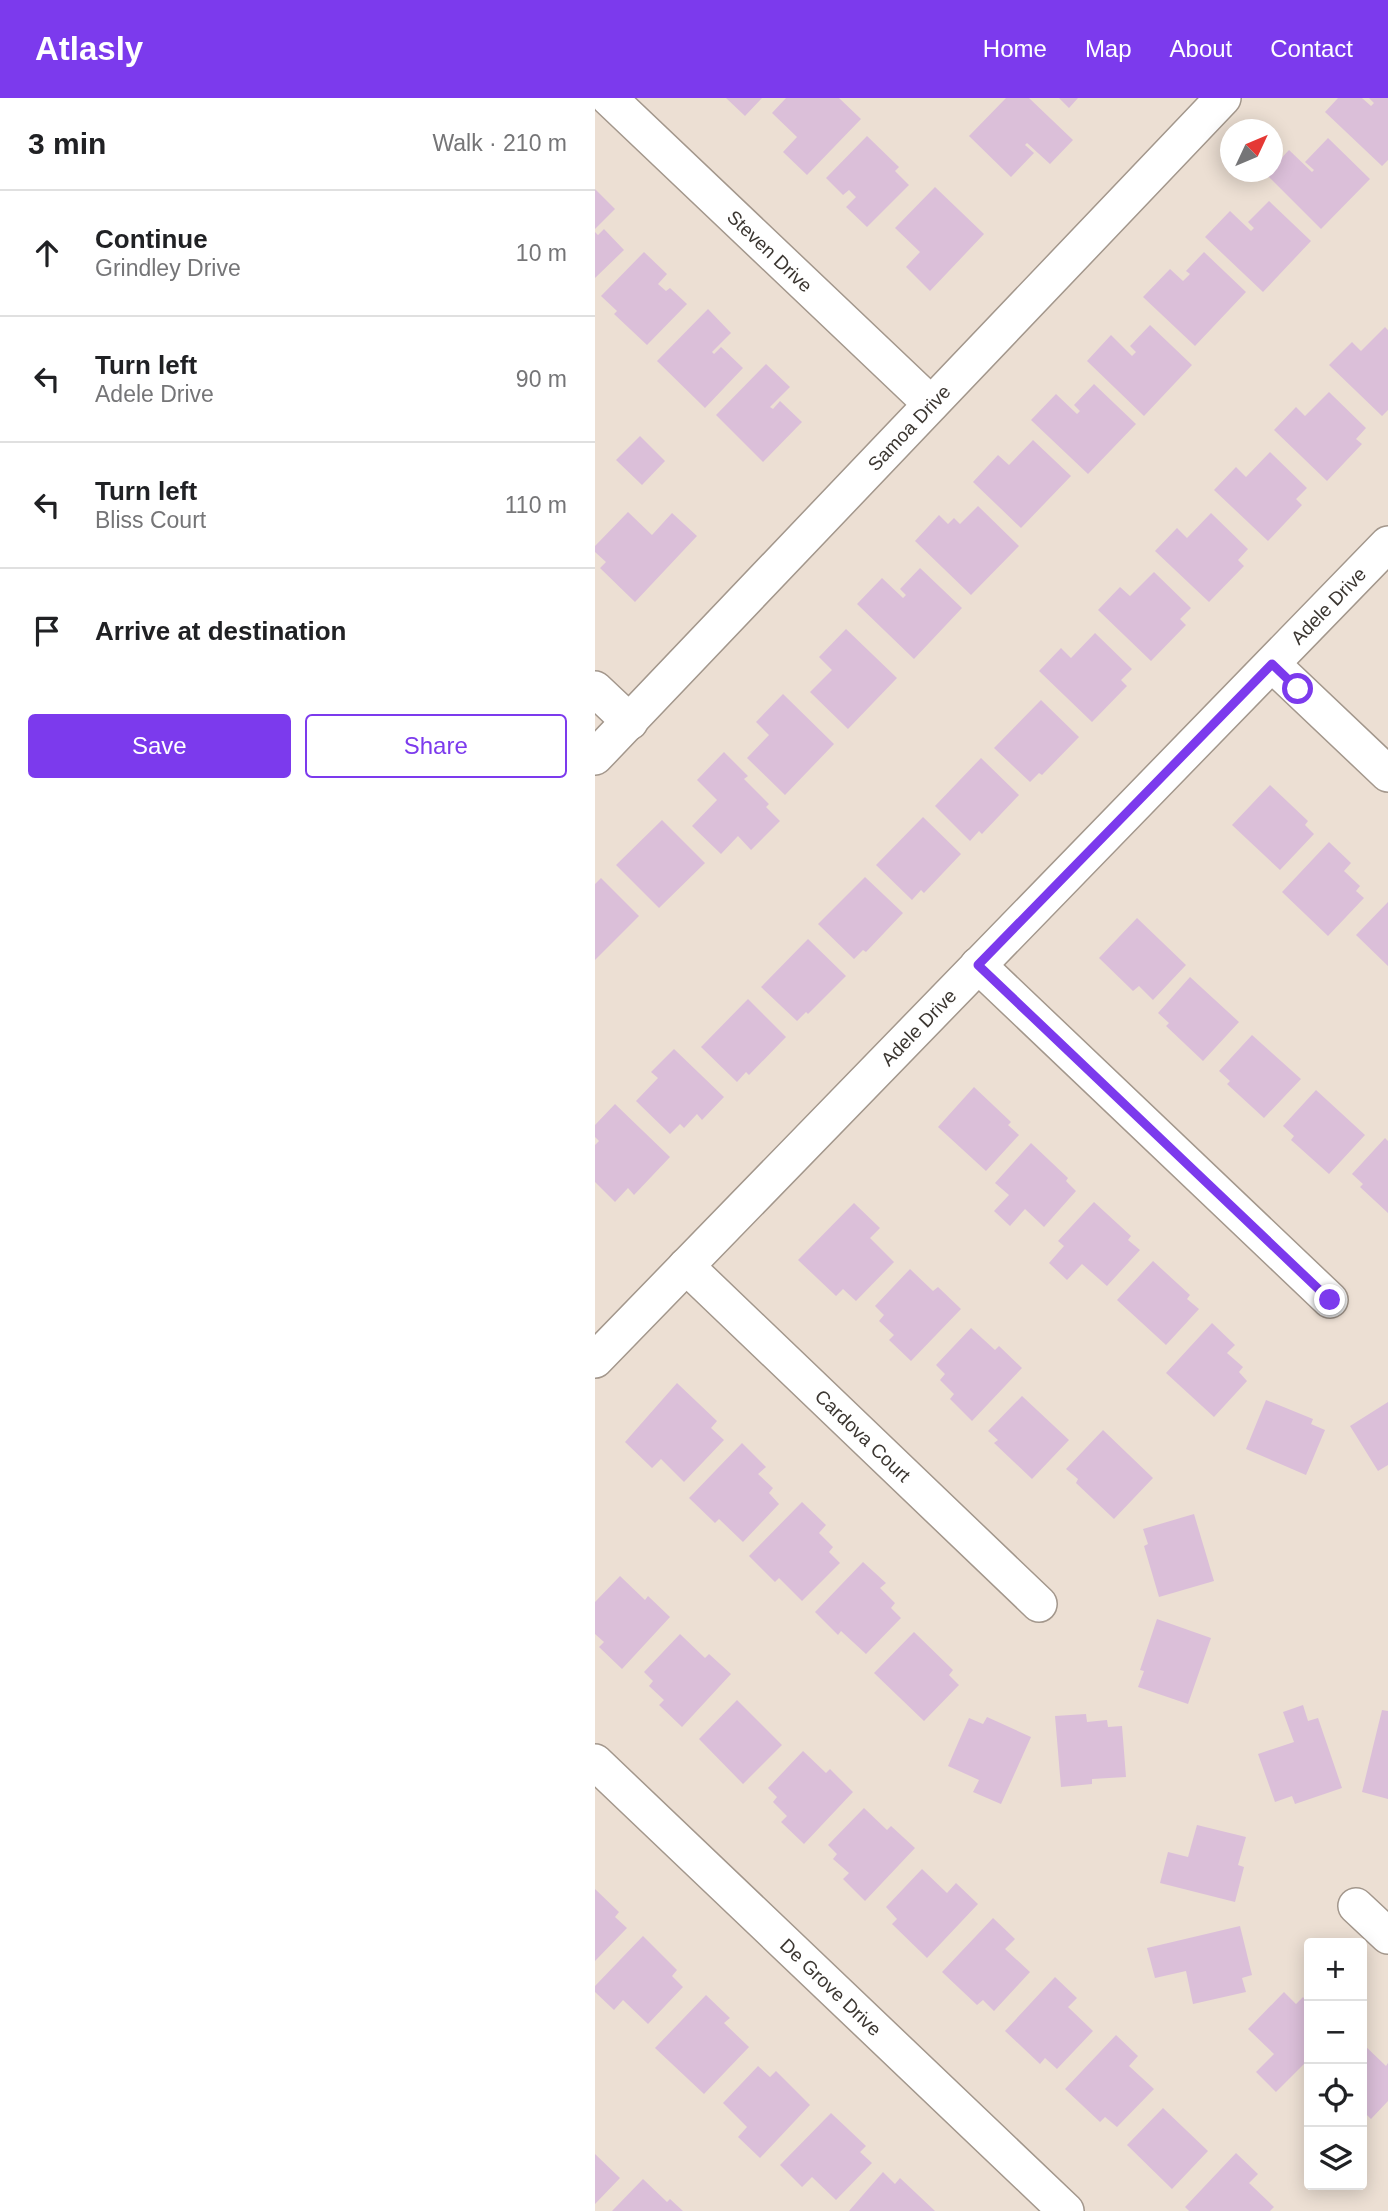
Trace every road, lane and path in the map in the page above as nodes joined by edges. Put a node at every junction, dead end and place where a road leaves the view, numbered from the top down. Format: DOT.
graph roads {
  1 [pos="610,98"];
  2 [pos="1223,98"];
  3 [pos="931,404"];
  4 [pos="1388,544"];
  5 [pos="1272,664"];
  6 [pos="595,689"];
  7 [pos="630,722"];
  8 [pos="595,757"];
  9 [pos="1388,774"];
  10 [pos="978,965"];
  11 [pos="686,1266"];
  12 [pos="1330,1300"];
  13 [pos="595,1360"];
  14 [pos="1039,1604"];
  15 [pos="595,1762"];
  16 [pos="1356,1906"];
  17 [pos="1388,1936"];
  18 [pos="1066,2211"];
  1 -- 3 [label="street, Steven Drive"];
  2 -- 3 [label="street, Samoa Drive"];
  3 -- 7 [label="street, Samoa Drive"];
  4 -- 5 [label="street, Adele Drive"];
  5 -- 9 [label="street"];
  5 -- 10 [label="street, Adele Drive"];
  6 -- 7 [label="street"];
  7 -- 8 [label="street, Samoa Drive"];
  10 -- 11 [label="street, Adele Drive"];
  10 -- 12 [label="street"];
  11 -- 13 [label="street, Adele Drive"];
  11 -- 14 [label="street, Cardova Court"];
  15 -- 18 [label="street, De Grove Drive"];
  16 -- 17 [label="street"];
}
